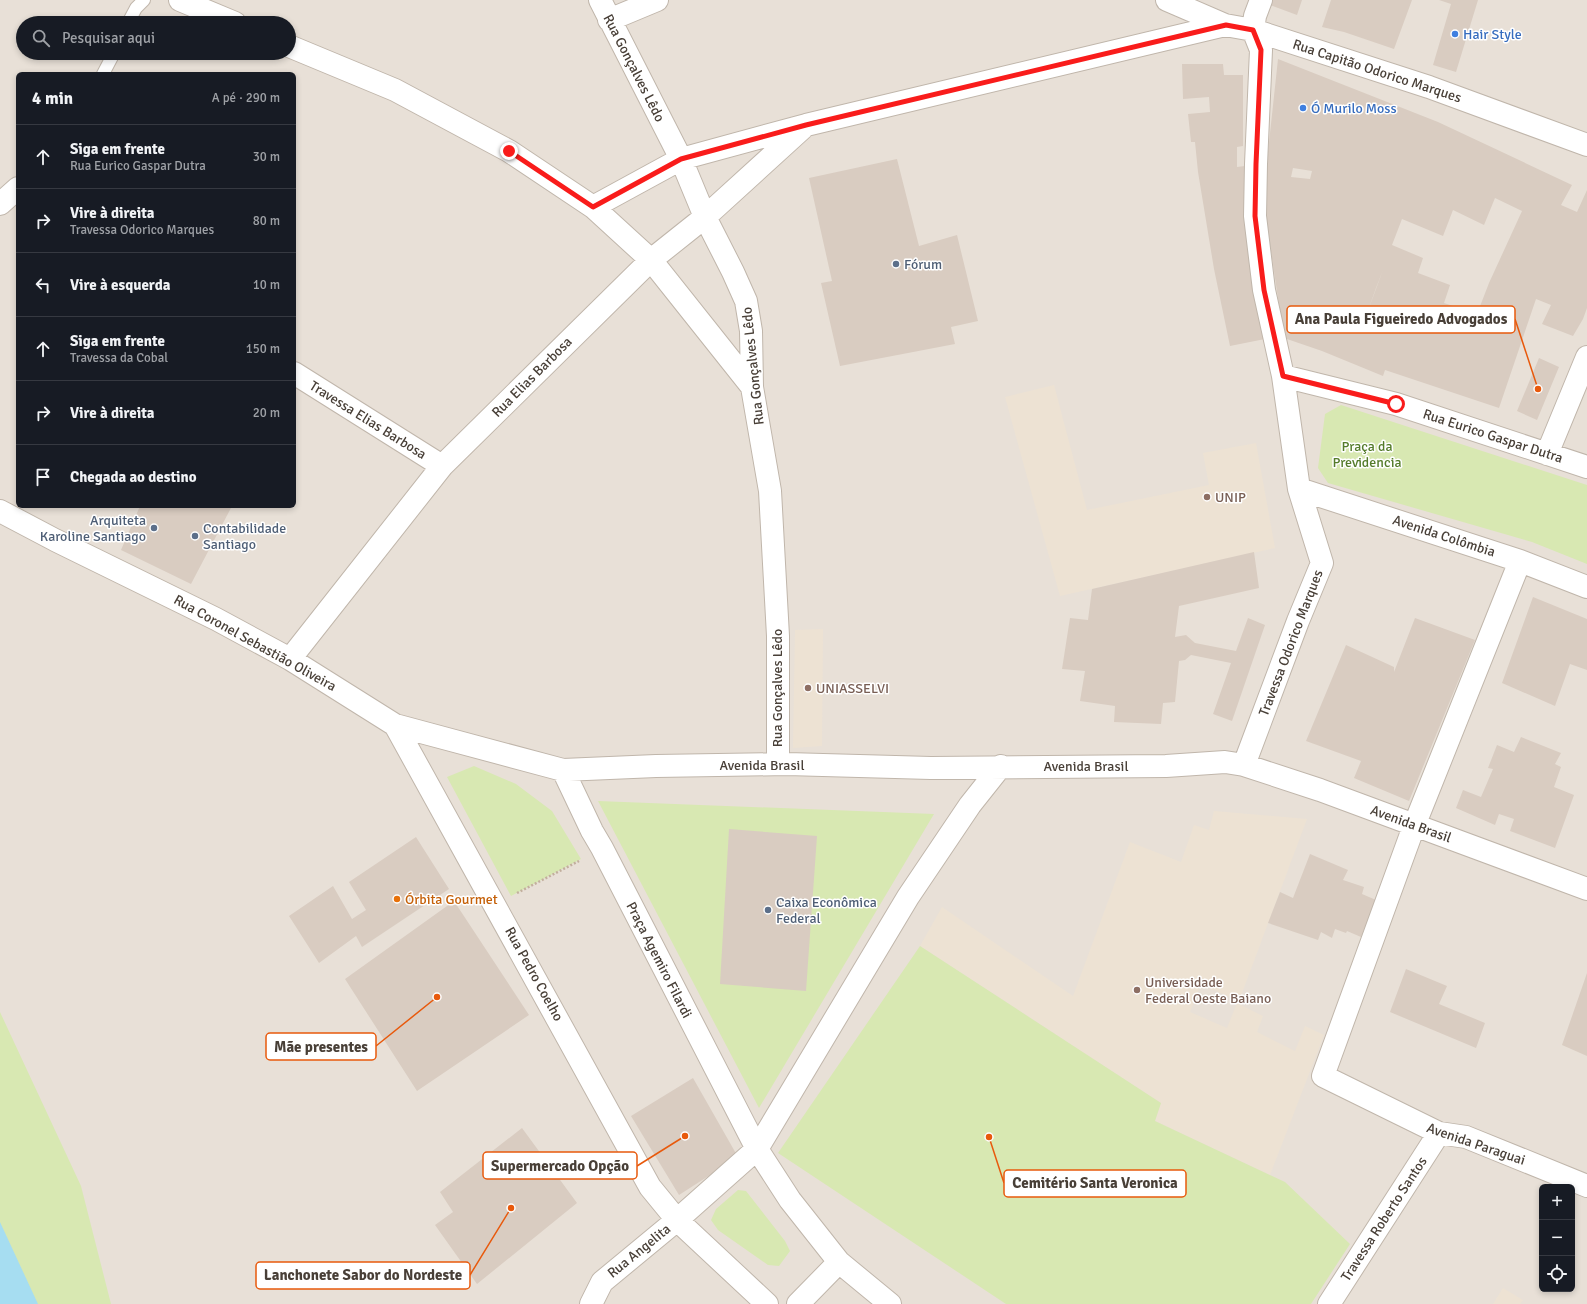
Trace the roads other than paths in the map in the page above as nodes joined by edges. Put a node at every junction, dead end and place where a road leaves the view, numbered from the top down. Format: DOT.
graph roads {
  1 [pos="144,0"];
  2 [pos="180,0"];
  3 [pos="600,0"];
  4 [pos="657,0"];
  5 [pos="1167,0"];
  6 [pos="1261,0"];
  7 [pos="132,16"];
  8 [pos="218,16"];
  9 [pos="609,20"];
  10 [pos="1226,25"];
  11 [pos="1253,30"];
  12 [pos="296,49"];
  13 [pos="110,60"];
  14 [pos="104,72"];
  15 [pos="806,125"];
  16 [pos="1587,145"];
  17 [pos="681,159"];
  18 [pos="16,190"];
  19 [pos="0,204"];
  20 [pos="593,207"];
  21 [pos="705,217"];
  22 [pos="651,260"];
  23 [pos="1587,357"];
  24 [pos="296,374"];
  25 [pos="1283,376"];
  26 [pos="752,387"];
  27 [pos="1547,454"];
  28 [pos="442,466"];
  29 [pos="1587,467"];
  30 [pos="1300,489"];
  31 [pos="0,511"];
  32 [pos="1520,562"];
  33 [pos="1587,586"];
  34 [pos="290,659"];
  35 [pos="395,725"];
  36 [pos="778,764"];
  37 [pos="1244,765"];
  38 [pos="1001,766"];
  39 [pos="563,770"];
  40 [pos="1414,826"];
  41 [pos="1587,889"];
  42 [pos="1439,1133"];
  43 [pos="758,1149"];
  44 [pos="1587,1186"];
  45 [pos="677,1220"];
  46 [pos="839,1262"];
  47 [pos="591,1304"];
  48 [pos="767,1304"];
  49 [pos="798,1304"];
  50 [pos="890,1304"];
  51 [pos="1330,1304"];
  1 -- 7 [label="lane"];
  2 -- 8 [label="street"];
  3 -- 9 [label="street, Rua Gonçalves Lêdo"];
  4 -- 9 [label="street"];
  5 -- 10 [label="street, Rua Capitão Odorico Marques"];
  6 -- 11 [label="street"];
  9 -- 17 [label="street, Rua Gonçalves Lêdo"];
  10 -- 11 [label="street, Rua Capitão Odorico Marques"];
  10 -- 15 [label="street"];
  11 -- 16 [label="street, Rua Capitão Odorico Marques"];
  11 -- 25 [label="street, Travessa Odorico Marques"];
  12 -- 20 [label="street"];
  13 -- 14 [label="lane"];
  15 -- 17 [label="street"];
  15 -- 21 [label="street, Rua Elias Barbosa"];
  17 -- 20 [label="street"];
  17 -- 21 [label="street, Rua Gonçalves Lêdo"];
  18 -- 19 [label="street"];
  20 -- 22 [label="street"];
  21 -- 22 [label="street, Rua Elias Barbosa"];
  21 -- 26 [label="street, Rua Gonçalves Lêdo"];
  22 -- 26 [label="street"];
  22 -- 28 [label="street, Rua Elias Barbosa"];
  23 -- 27 [label="street"];
  24 -- 28 [label="street, Travessa Elias Barbosa"];
  25 -- 27 [label="street, Rua Eurico Gaspar Dutra"];
  25 -- 30 [label="street, Travessa Odorico Marques"];
  26 -- 36 [label="street, Rua Gonçalves Lêdo"];
  27 -- 29 [label="street, Rua Eurico Gaspar Dutra"];
  28 -- 34 [label="street, Rua Elias Barbosa"];
  30 -- 32 [label="street, Avenida Colômbia"];
  30 -- 37 [label="street, Travessa Odorico Marques"];
  31 -- 34 [label="street, Rua Coronel Sebastião Oliveira"];
  32 -- 33 [label="street, Avenida Colômbia"];
  32 -- 40 [label="street"];
  34 -- 35 [label="street, Rua Coronel Sebastião Oliveira"];
  35 -- 39 [label="street, Rua Coronel Sebastião Oliveira"];
  35 -- 45 [label="street, Rua Pedro Coelho"];
  36 -- 38 [label="street, Avenida Brasil"];
  36 -- 39 [label="street, Avenida Brasil"];
  37 -- 38 [label="street, Avenida Brasil"];
  37 -- 40 [label="street, Avenida Brasil"];
  38 -- 43 [label="street, Rua Angelita"];
  39 -- 43 [label="street, Praça Agemiro Filardi"];
  40 -- 41 [label="street, Avenida Brasil"];
  40 -- 42 [label="street, Avenida Paraguai"];
  42 -- 44 [label="street, Avenida Paraguai"];
  42 -- 51 [label="street, Travessa Roberto Santos"];
  43 -- 45 [label="street, Rua Angelita"];
  43 -- 46 [label="street, Praça Agemiro Filardi"];
  45 -- 47 [label="street, Rua Angelita"];
  45 -- 48 [label="street, Rua Pedro Coelho"];
  46 -- 49 [label="street"];
  46 -- 50 [label="street, Praça Agemiro Filardi"];
}
